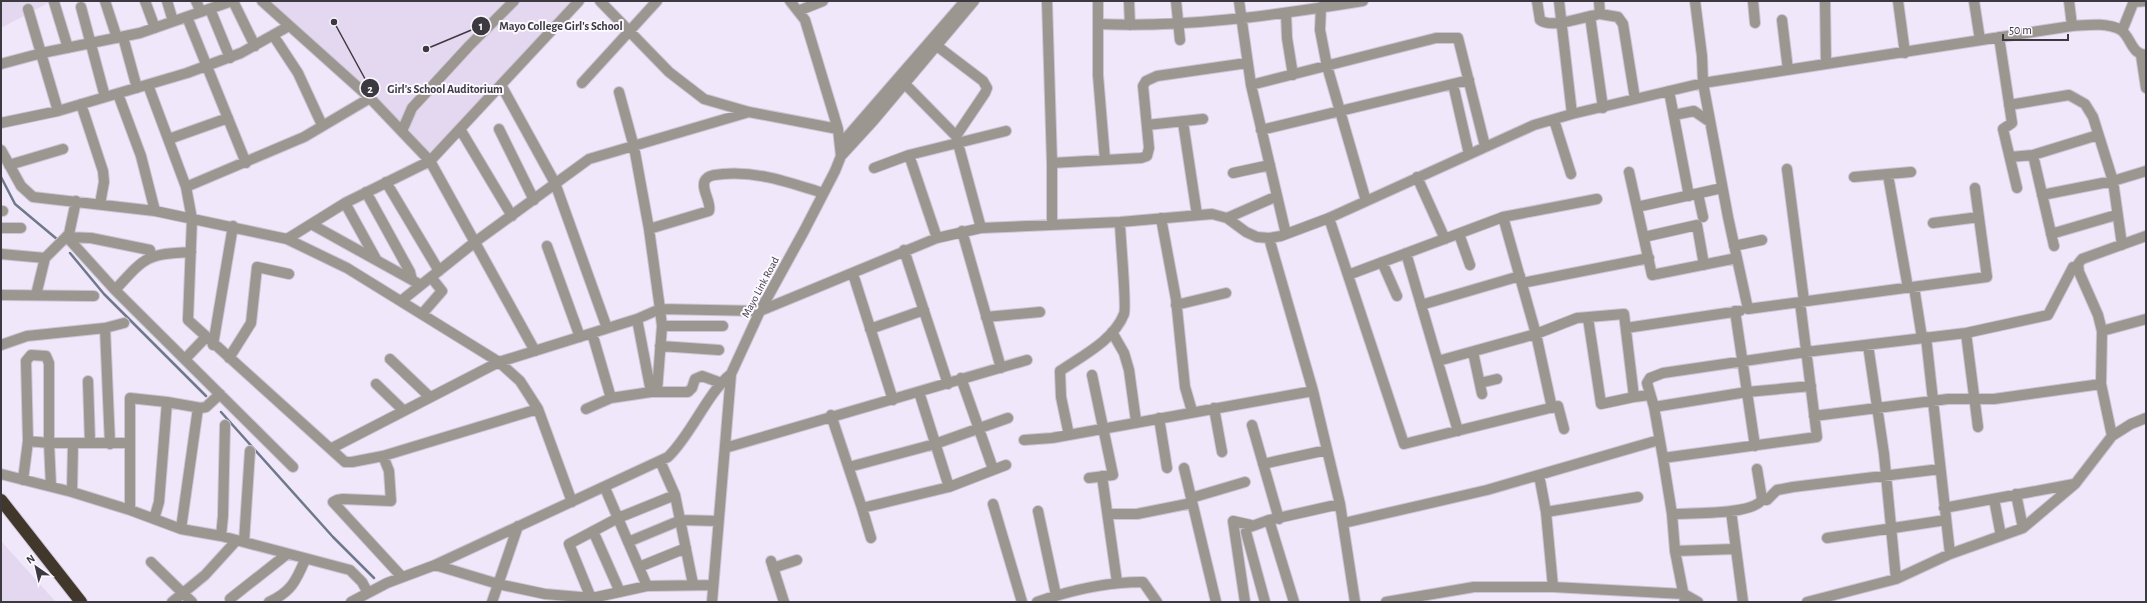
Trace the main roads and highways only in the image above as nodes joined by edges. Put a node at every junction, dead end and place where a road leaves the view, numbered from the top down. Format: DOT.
graph roads {
  1 [pos="1,500"];
  2 [pos="1,512"];
  3 [pos="71,602"];
  4 [pos="81,602"];
  1 -- 4 [label="highway"];
  2 -- 3 [label="highway"];
}
